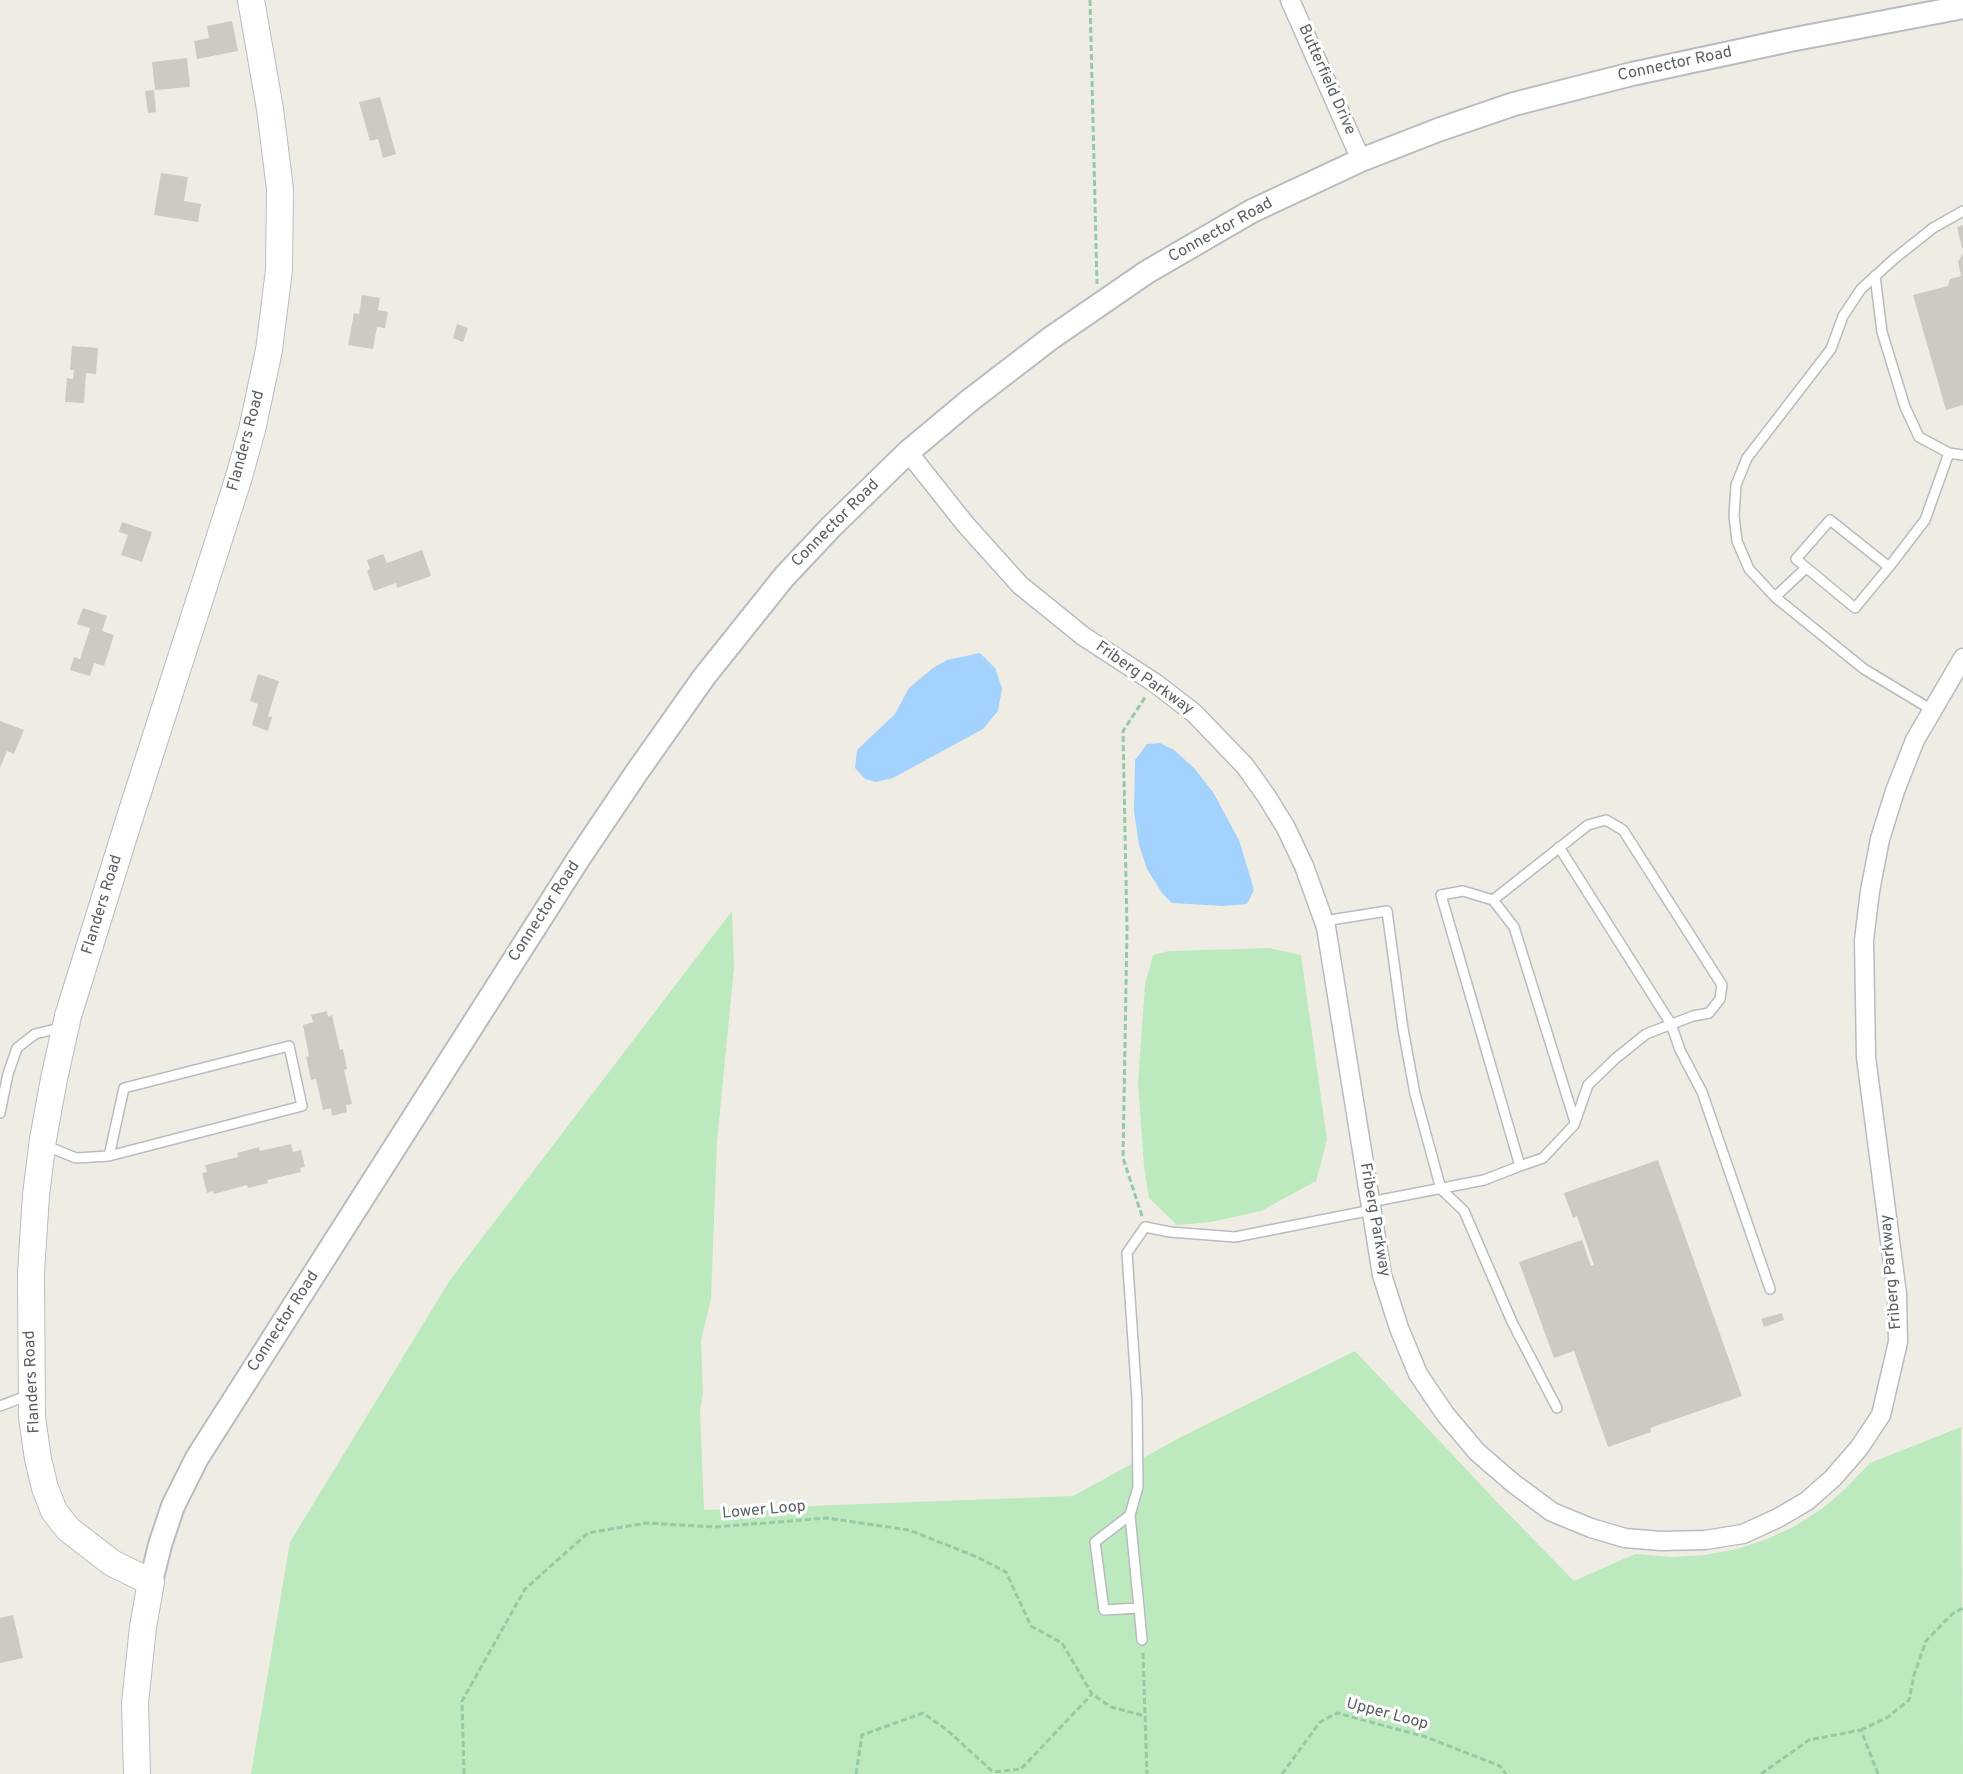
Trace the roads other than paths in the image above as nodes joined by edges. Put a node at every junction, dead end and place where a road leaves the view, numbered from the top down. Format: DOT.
graph roads {
  1 [pos="251,0"];
  2 [pos="1290,0"];
  3 [pos="1963,7"];
  4 [pos="1361,160"];
  5 [pos="1963,211"];
  6 [pos="1875,276"];
  7 [pos="908,452"];
  8 [pos="1949,453"];
  9 [pos="1963,455"];
  10 [pos="1889,567"];
  11 [pos="1806,568"];
  12 [pos="1775,597"];
  13 [pos="1963,658"];
  14 [pos="1932,710"];
  15 [pos="1559,848"];
  16 [pos="1493,900"];
  17 [pos="1324,921"];
  18 [pos="1671,1024"];
  19 [pos="66,1026"];
  20 [pos="0,1113"];
  21 [pos="1575,1122"];
  22 [pos="42,1144"];
  23 [pos="109,1156"];
  24 [pos="1520,1166"];
  25 [pos="1441,1189"];
  26 [pos="1371,1206"];
  27 [pos="1770,1289"];
  28 [pos="32,1394"];
  29 [pos="0,1407"];
  30 [pos="1557,1408"];
  31 [pos="1130,1515"];
  32 [pos="151,1582"];
  33 [pos="1139,1608"];
  34 [pos="1143,1644"];
  35 [pos="137,1774"];
  1 -- 19 [label="main road, Flanders Road"];
  2 -- 4 [label="street, Butterfield Drive"];
  3 -- 4 [label="street, Connector Road"];
  4 -- 7 [label="street, Connector Road"];
  5 -- 6 [label="lane"];
  6 -- 8 [label="lane"];
  6 -- 12 [label="lane"];
  7 -- 17 [label="street, Friberg Parkway"];
  7 -- 32 [label="street, Connector Road"];
  8 -- 9 [label="lane"];
  8 -- 10 [label="lane"];
  10 -- 11 [label="lane"];
  10 -- 11 [label="lane"];
  11 -- 12 [label="lane"];
  12 -- 14 [label="lane"];
  13 -- 14 [label="street, Friberg Parkway"];
  14 -- 26 [label="street, Friberg Parkway"];
  15 -- 16 [label="lane"];
  15 -- 18 [label="lane"];
  15 -- 18 [label="lane"];
  16 -- 21 [label="lane"];
  16 -- 24 [label="lane"];
  17 -- 25 [label="lane"];
  17 -- 26 [label="street, Friberg Parkway"];
  18 -- 21 [label="lane"];
  18 -- 27 [label="lane"];
  19 -- 20 [label="lane"];
  19 -- 22 [label="main road, Flanders Road"];
  21 -- 24 [label="lane"];
  22 -- 23 [label="lane"];
  22 -- 28 [label="main road, Flanders Road"];
  23 -- 23 [label="lane"];
  24 -- 25 [label="lane"];
  25 -- 26 [label="lane"];
  25 -- 30 [label="lane"];
  26 -- 31 [label="lane"];
  28 -- 29 [label="lane"];
  28 -- 32 [label="main road, Flanders Road"];
  31 -- 33 [label="lane"];
  31 -- 33 [label="lane"];
  32 -- 35 [label="main road"];
  33 -- 34 [label="lane"];
}
